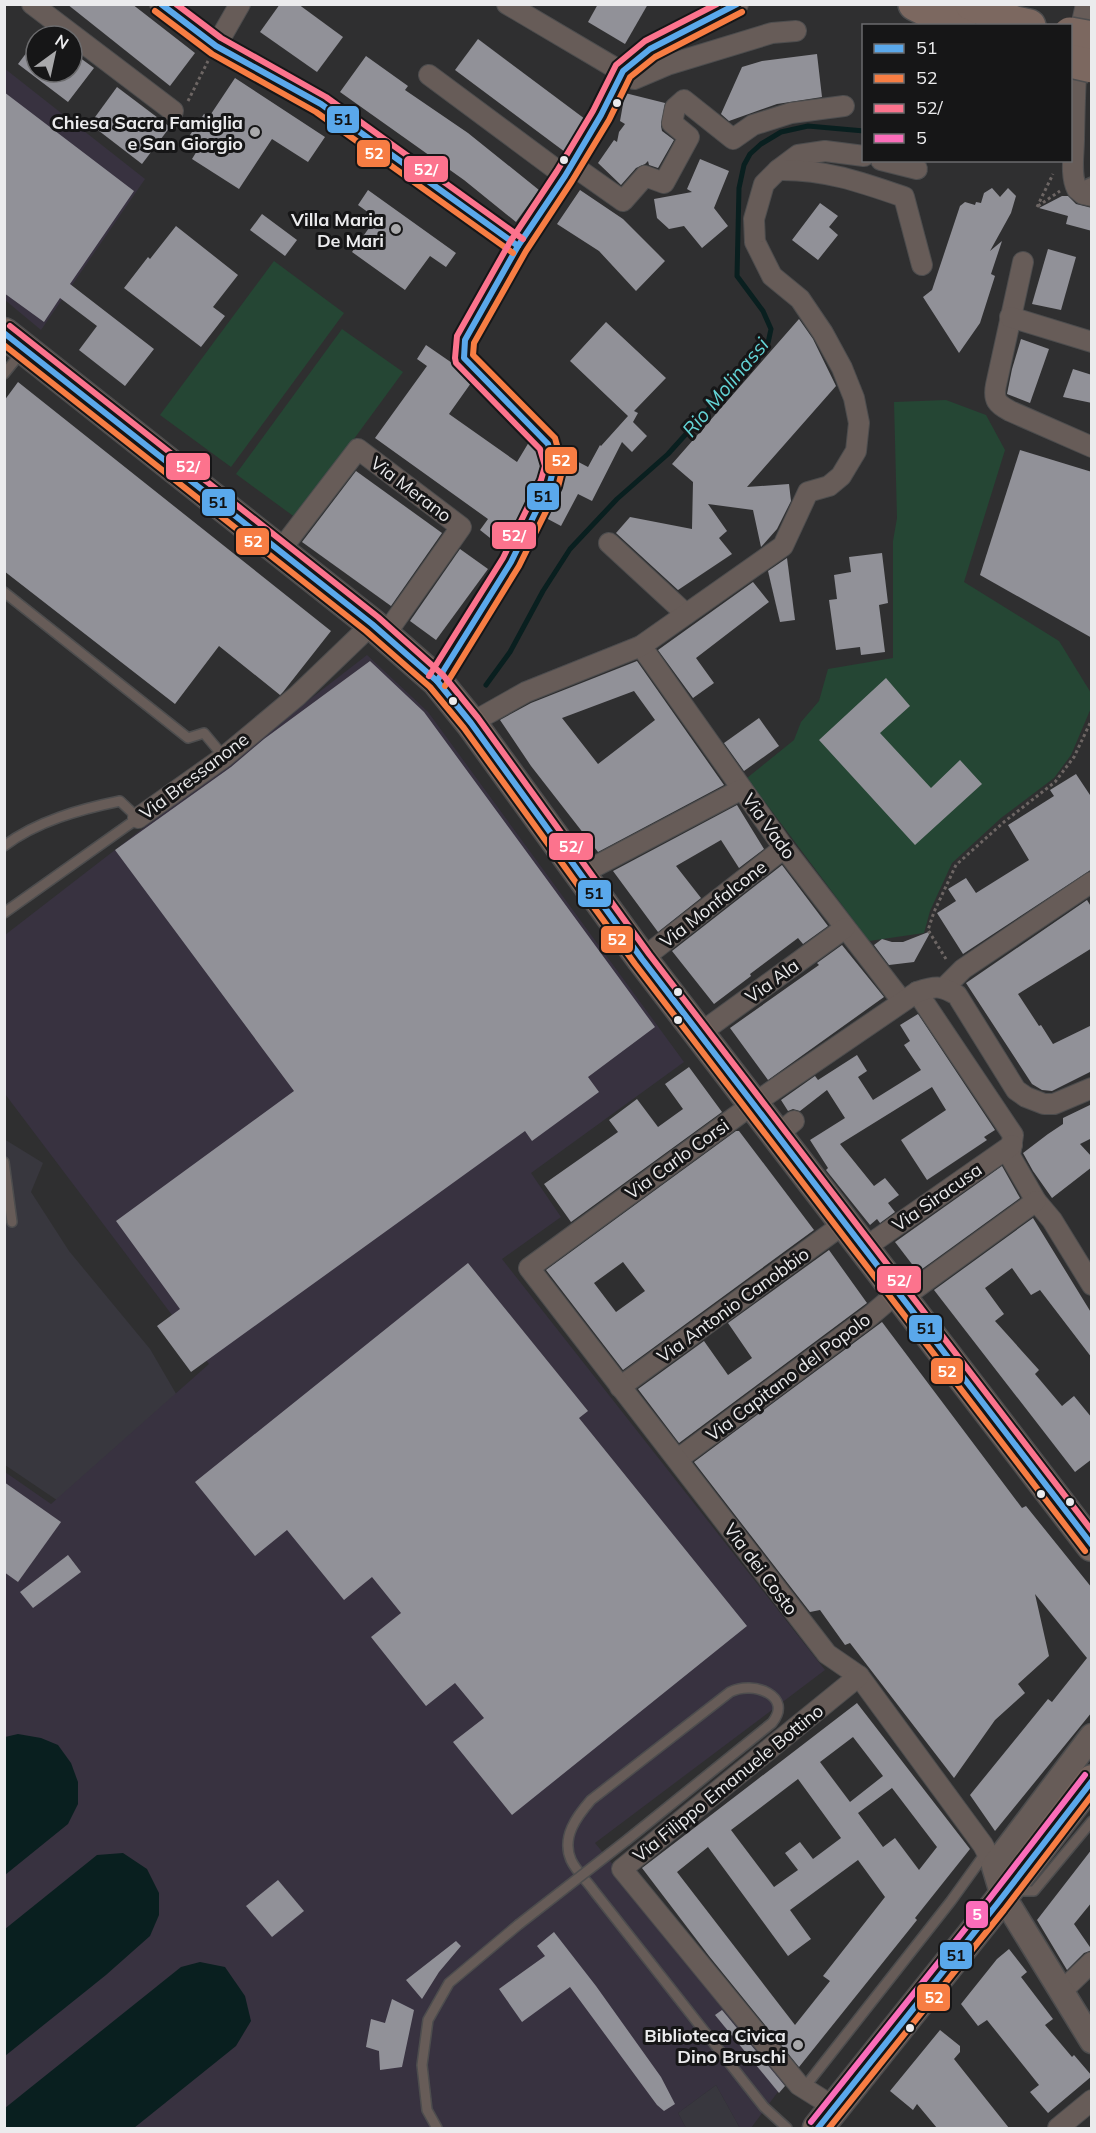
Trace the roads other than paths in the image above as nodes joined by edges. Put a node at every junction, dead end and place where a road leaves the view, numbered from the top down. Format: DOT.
graph roads {
  1 [pos="32,4"];
  2 [pos="160,4"];
  3 [pos="240,4"];
  4 [pos="507,4"];
  5 [pos="738,4"];
  6 [pos="915,4"];
  7 [pos="972,4"];
  8 [pos="1085,21"];
  9 [pos="955,24"];
  10 [pos="1020,24"];
  11 [pos="796,31"];
  12 [pos="216,46"];
  13 [pos="1072,61"];
  14 [pos="1092,66"];
  15 [pos="623,71"];
  16 [pos="429,75"];
  17 [pos="844,106"];
  18 [pos="173,111"];
  19 [pos="862,156"];
  20 [pos="889,162"];
  21 [pos="917,169"];
  22 [pos="568,170"];
  23 [pos="778,170"];
  24 [pos="1087,189"];
  25 [pos="518,246"];
  26 [pos="1023,262"];
  27 [pos="922,265"];
  28 [pos="1010,317"];
  29 [pos="14,341"];
  30 [pos="1092,342"];
  31 [pos="4,374"];
  32 [pos="1092,447"];
  33 [pos="609,543"];
  34 [pos="279,552"];
  35 [pos="4,592"];
  36 [pos="686,614"];
  37 [pos="378,629"];
  38 [pos="641,646"];
  39 [pos="437,681"];
  40 [pos="471,723"];
  41 [pos="224,757"];
  42 [pos="742,789"];
  43 [pos="138,818"];
  44 [pos="5,845"];
  45 [pos="784,848"];
  46 [pos="579,875"];
  47 [pos="1092,882"];
  48 [pos="4,913"];
  49 [pos="845,927"];
  50 [pos="642,959"];
  51 [pos="950,982"];
  52 [pos="909,997"];
  53 [pos="699,1034"];
  54 [pos="1092,1088"];
  55 [pos="753,1104"];
  56 [pos="1011,1145"];
  57 [pos="4,1162"];
  58 [pos="1036,1201"];
  59 [pos="12,1222"];
  60 [pos="845,1223"];
  61 [pos="863,1249"];
  62 [pos="529,1268"];
  63 [pos="1092,1286"];
  64 [pos="899,1296"];
  65 [pos="620,1387"];
  66 [pos="678,1460"];
  67 [pos="1092,1546"];
  68 [pos="859,1676"];
  69 [pos="1092,1736"];
  70 [pos="1092,1780"];
  71 [pos="1092,1821"];
  72 [pos="998,1876"];
  73 [pos="1092,1962"];
  74 [pos="1061,1992"];
  75 [pos="1092,2041"];
  76 [pos="804,2088"];
  77 [pos="1092,2100"];
  78 [pos="826,2118"];
  79 [pos="437,2128"];
  80 [pos="787,2128"];
  81 [pos="1058,2128"];
  1 -- 18 [label="street"];
  2 -- 12 [label="street"];
  3 -- 12 [label="street"];
  4 -- 15 [label="street"];
  5 -- 15 [label="street"];
  6 -- 9 [label="highway"];
  7 -- 10 [label="highway"];
  8 -- 24 [label="street"];
  11 -- 15 [label="street"];
  12 -- 25 [label="street"];
  13 -- 14 [label="highway, bridge"];
  15 -- 22 [label="street"];
  16 -- 22 [label="street"];
  17 -- 22 [label="street"];
  19 -- 23 [label="street"];
  20 -- 21 [label="street"];
  22 -- 25 [label="street"];
  23 -- 27 [label="street"];
  23 -- 36 [label="street"];
  25 -- 39 [label="street"];
  26 -- 28 [label="street"];
  28 -- 30 [label="street"];
  28 -- 32 [label="street"];
  29 -- 31 [label="lane"];
  29 -- 34 [label="main road"];
  33 -- 36 [label="street"];
  34 -- 37 [label="main road"];
  34 -- 37 [label="street, Via Merano"];
  35 -- 41 [label="lane"];
  36 -- 38 [label="street"];
  37 -- 39 [label="main road"];
  37 -- 41 [label="street, Via Bressanone"];
  38 -- 40 [label="street"];
  38 -- 42 [label="street, Via Vado"];
  39 -- 40 [label="main road"];
  40 -- 46 [label="main road"];
  41 -- 43 [label="street, Via Bressanone"];
  42 -- 45 [label="street, Via Vado"];
  42 -- 46 [label="street"];
  43 -- 44 [label="lane"];
  43 -- 48 [label="lane, Via Bressanone"];
  45 -- 49 [label="street, Via Vado"];
  45 -- 50 [label="street, Via Monfalcone"];
  46 -- 50 [label="main road"];
  47 -- 51 [label="street"];
  49 -- 52 [label="street, Via Vado"];
  49 -- 53 [label="street, Via Ala"];
  50 -- 53 [label="main road"];
  51 -- 52 [label="street"];
  51 -- 54 [label="street"];
  52 -- 55 [label="street, Via Carlo Corsi"];
  52 -- 56 [label="street, Via Vado"];
  53 -- 55 [label="main road"];
  55 -- 60 [label="main road"];
  55 -- 62 [label="street, Via Carlo Corsi"];
  56 -- 58 [label="street, Via Vado"];
  56 -- 61 [label="street, Via Siracusa"];
  57 -- 59 [label="lane"];
  58 -- 63 [label="street, Via Vado"];
  58 -- 64 [label="street, Via Capitano del Popolo"];
  60 -- 61 [label="main road"];
  60 -- 65 [label="street, Via Antonio Canobbio"];
  61 -- 64 [label="main road"];
  62 -- 65 [label="street, Via dei Costo"];
  64 -- 66 [label="street, Via Capitano del Popolo"];
  64 -- 67 [label="main road"];
  65 -- 66 [label="street, Via dei Costo"];
  66 -- 68 [label="street, Via dei Costo"];
  68 -- 72 [label="street, Via dei Costo"];
  68 -- 76 [label="street, Via Filippo Emanuele Bottino"];
  69 -- 72 [label="street"];
  70 -- 72 [label="main road"];
  71 -- 72 [label="lane"];
  72 -- 74 [label="street"];
  72 -- 76 [label="lane"];
  72 -- 78 [label="main road"];
  73 -- 74 [label="street"];
  74 -- 75 [label="street"];
  76 -- 78 [label="street, Via Filippo Emanuele Bottino"];
  77 -- 81 [label="street"];
  79 -- 80 [label="lane, bridge"];
}
